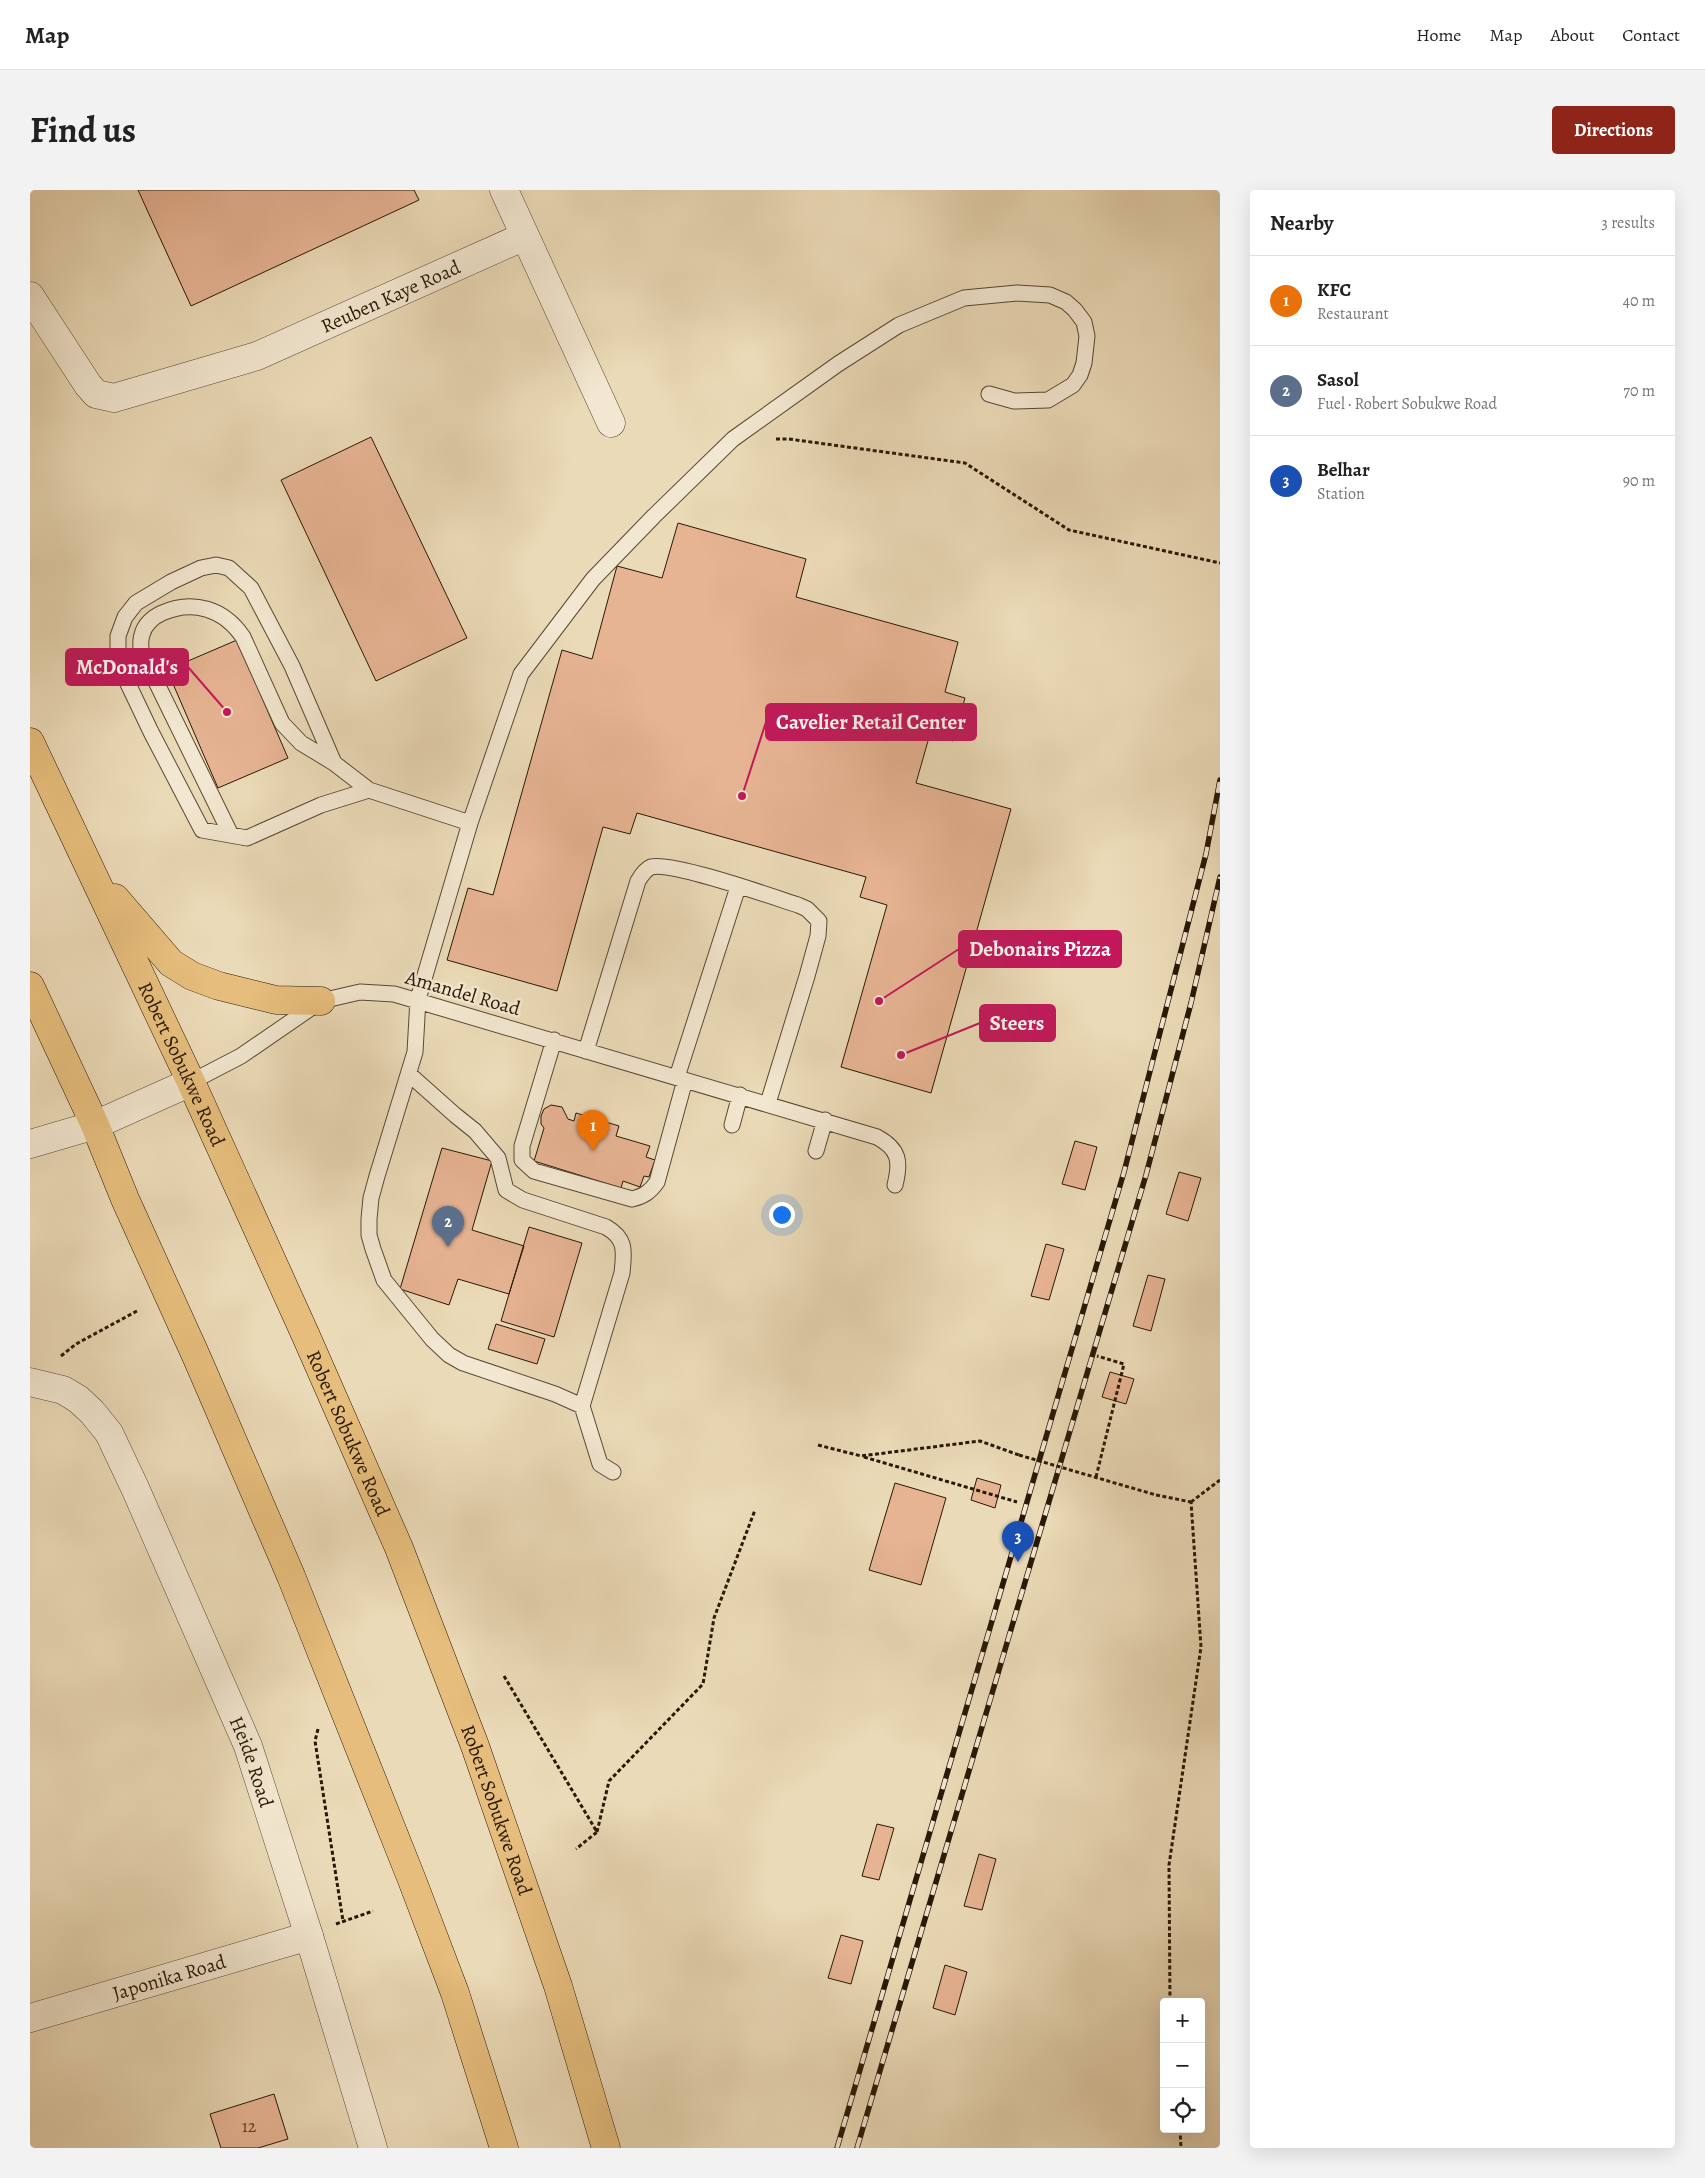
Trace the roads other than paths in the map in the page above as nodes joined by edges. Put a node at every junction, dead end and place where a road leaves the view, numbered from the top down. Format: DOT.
graph roads {
  1 [pos="504,190"];
  2 [pos="525,236"];
  3 [pos="30,296"];
  4 [pos="989,394"];
  5 [pos="611,423"];
  6 [pos="30,742"];
  7 [pos="334,763"];
  8 [pos="369,790"];
  9 [pos="470,823"];
  10 [pos="231,835"];
  11 [pos="87,861"];
  12 [pos="738,887"];
  13 [pos="30,986"];
  14 [pos="418,1000"];
  15 [pos="321,1001"];
  16 [pos="554,1040"];
  17 [pos="586,1051"];
  18 [pos="409,1074"];
  19 [pos="681,1079"];
  20 [pos="191,1082"];
  21 [pos="740,1095"];
  22 [pos="768,1103"];
  23 [pos="825,1120"];
  24 [pos="95,1125"];
  25 [pos="732,1125"];
  26 [pos="30,1144"];
  27 [pos="816,1151"];
  28 [pos="895,1185"];
  29 [pos="30,1382"];
  30 [pos="582,1406"];
  31 [pos="613,1472"];
  32 [pos="309,1936"];
  33 [pos="30,2018"];
  34 [pos="373,2148"];
  35 [pos="504,2148"];
  36 [pos="606,2148"];
  1 -- 2 [label="street"];
  2 -- 3 [label="street, Reuben Kaye Road"];
  2 -- 5 [label="street"];
  4 -- 9 [label="lane"];
  6 -- 11 [label="main road, Robert Sobukwe Road"];
  7 -- 8 [label="lane"];
  7 -- 10 [label="lane"];
  7 -- 10 [label="lane"];
  8 -- 9 [label="lane"];
  8 -- 10 [label="lane"];
  9 -- 14 [label="lane"];
  11 -- 15 [label="main road"];
  11 -- 20 [label="main road, Robert Sobukwe Road"];
  12 -- 17 [label="lane"];
  12 -- 19 [label="lane"];
  12 -- 22 [label="lane"];
  13 -- 24 [label="main road"];
  14 -- 15 [label="lane, Amandel Road"];
  14 -- 16 [label="lane, Amandel Road"];
  14 -- 18 [label="lane"];
  15 -- 20 [label="lane, Amandel Road"];
  16 -- 17 [label="lane, Amandel Road"];
  16 -- 19 [label="lane"];
  17 -- 19 [label="lane, Amandel Road"];
  18 -- 30 [label="lane"];
  18 -- 30 [label="lane"];
  19 -- 21 [label="lane, Amandel Road"];
  20 -- 24 [label="street"];
  20 -- 36 [label="main road, Robert Sobukwe Road"];
  21 -- 22 [label="lane, Amandel Road"];
  21 -- 25 [label="lane"];
  22 -- 23 [label="lane, Amandel Road"];
  23 -- 27 [label="lane"];
  23 -- 28 [label="lane, Amandel Road"];
  24 -- 26 [label="street"];
  24 -- 35 [label="main road"];
  29 -- 32 [label="street, Heide Road"];
  30 -- 31 [label="lane"];
  32 -- 33 [label="street, Japonika Road"];
  32 -- 34 [label="street, Heide Road"];
}
